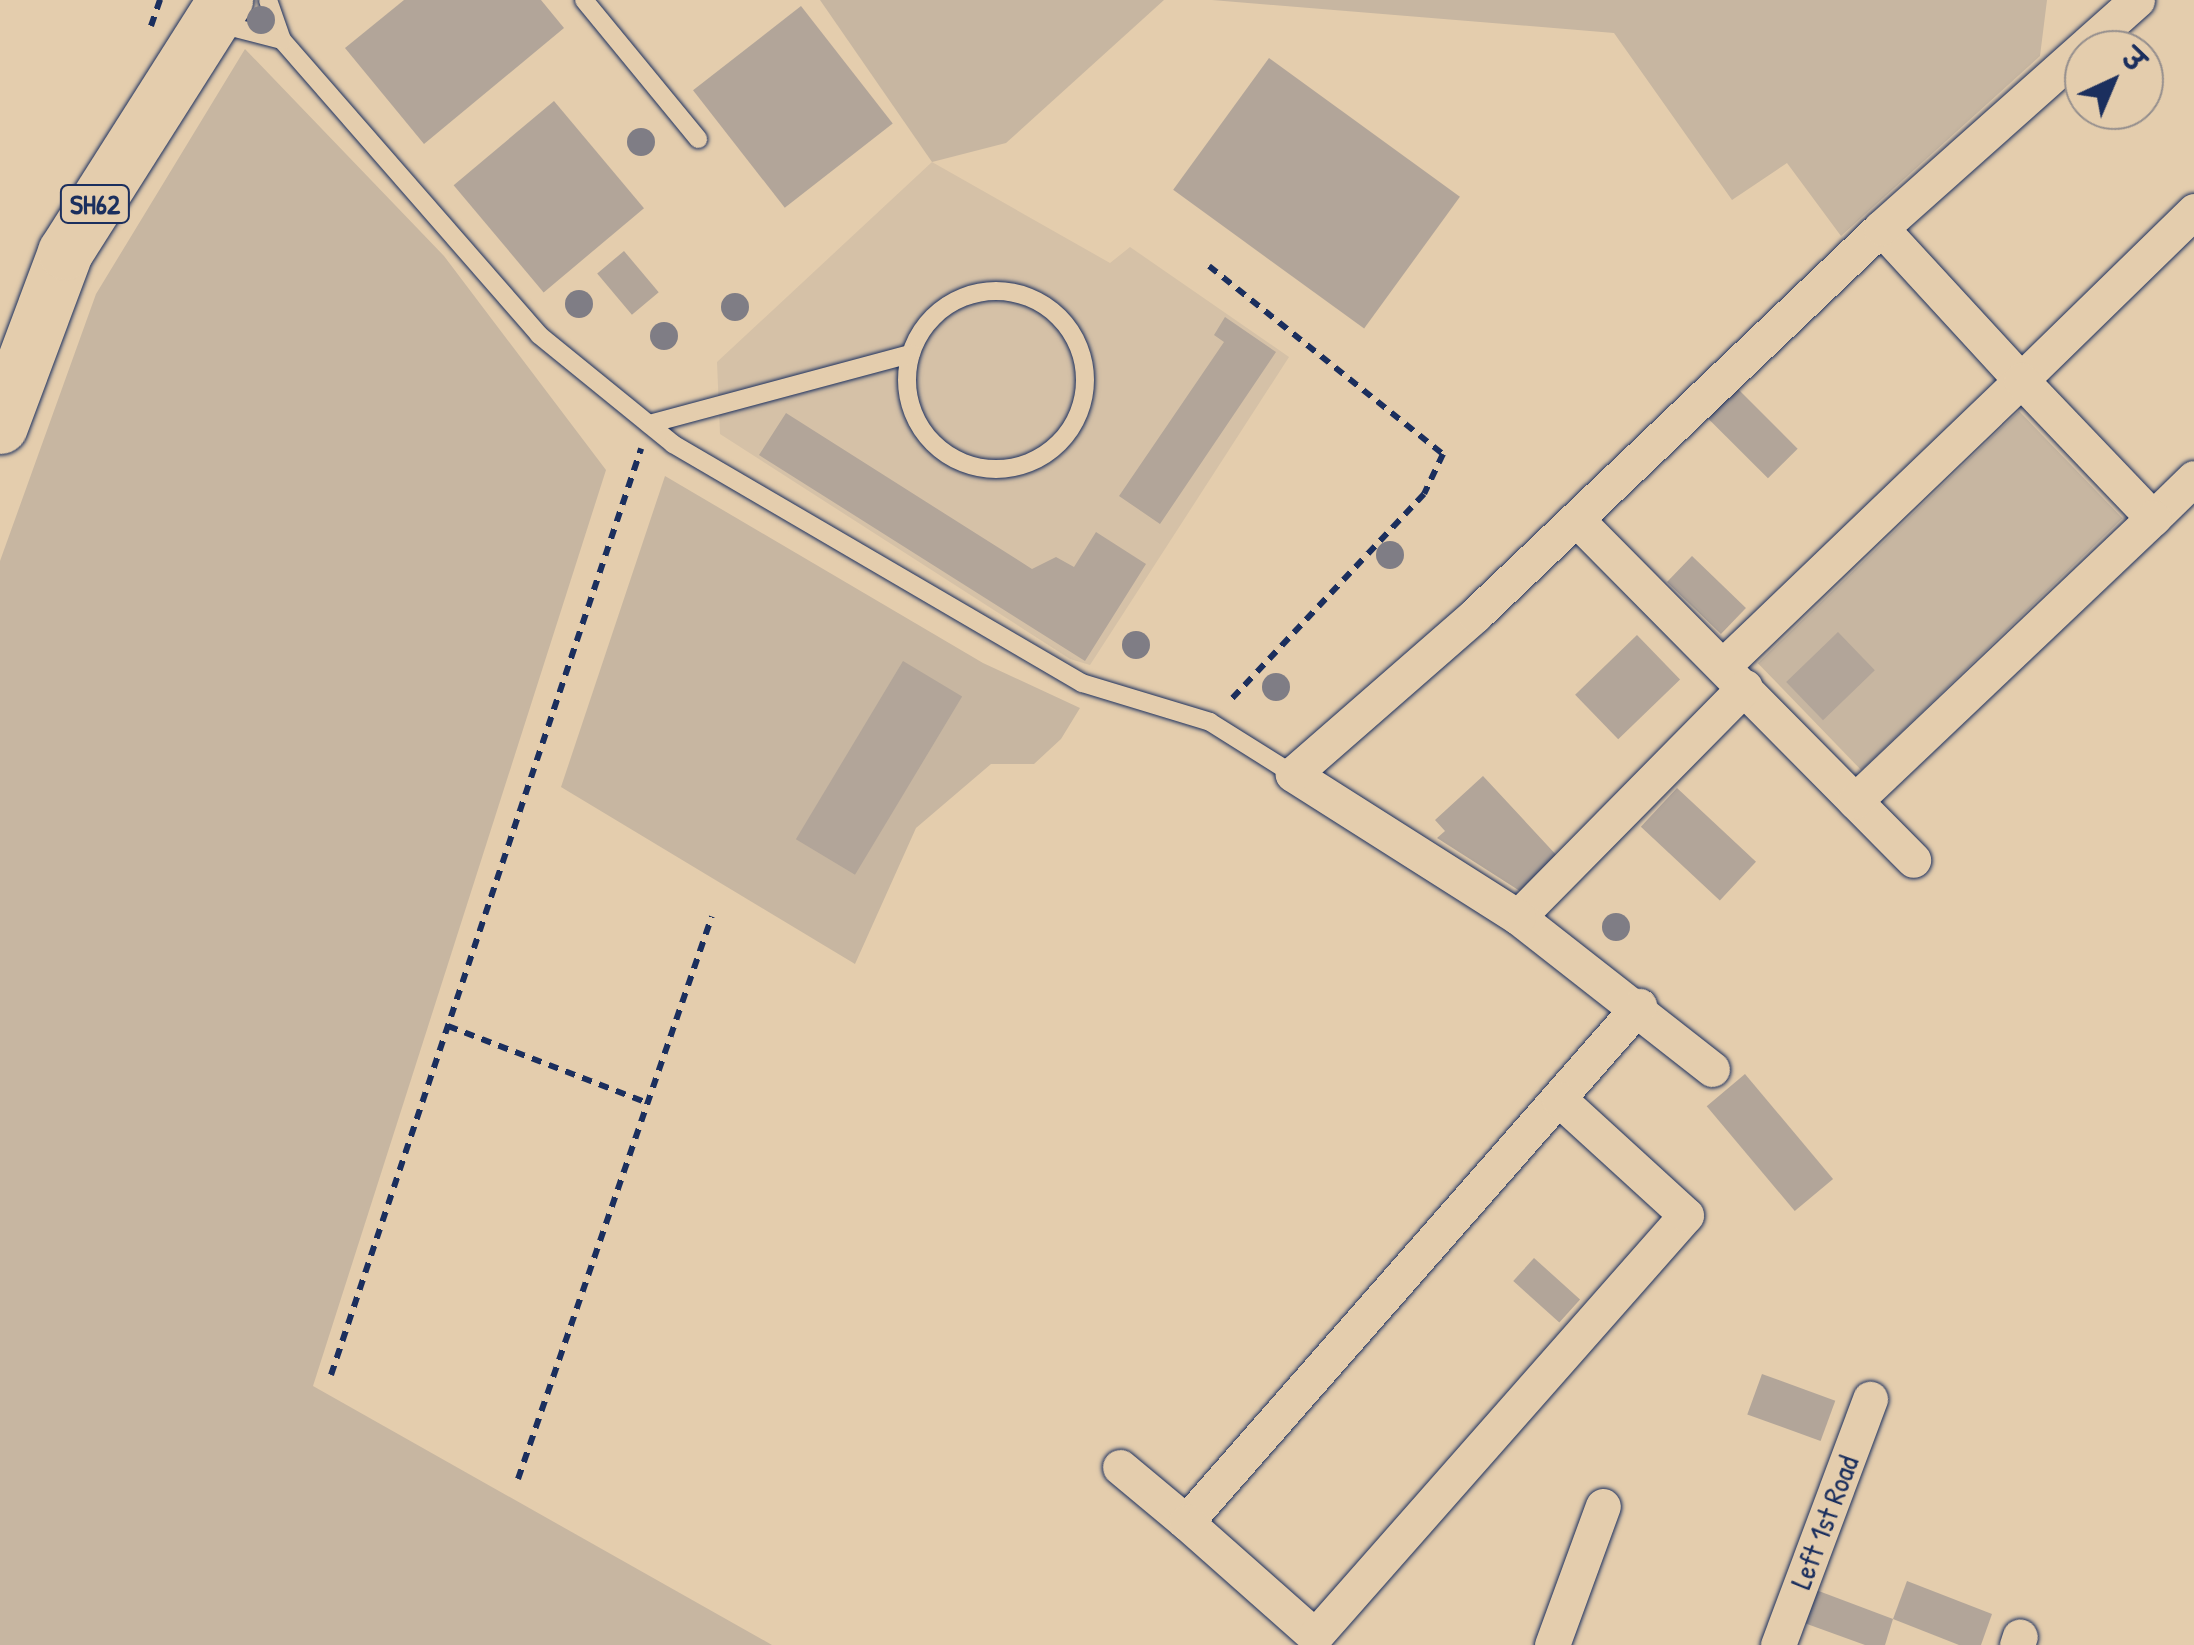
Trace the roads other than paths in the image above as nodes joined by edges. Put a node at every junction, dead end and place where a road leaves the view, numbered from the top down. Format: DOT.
graph roads {
  1 [pos="268,0"];
  2 [pos="584,0"];
  3 [pos="2136,0"];
  4 [pos="217,11"];
  5 [pos="282,40"];
  6 [pos="698,138"];
  7 [pos="2194,211"];
  8 [pos="1881,228"];
  9 [pos="911,354"];
  10 [pos="2021,380"];
  11 [pos="649,424"];
  12 [pos="0,426"];
  13 [pos="2194,478"];
  14 [pos="2153,518"];
  15 [pos="1576,520"];
  16 [pos="1734,676"];
  17 [pos="1293,774"];
  18 [pos="1855,801"];
  19 [pos="1912,860"];
  20 [pos="1518,917"];
  21 [pos="1638,1006"];
  22 [pos="1712,1069"];
  23 [pos="1559,1099"];
  24 [pos="1870,1399"];
  25 [pos="1120,1467"];
  26 [pos="1603,1506"];
  27 [pos="1186,1522"];
  28 [pos="1552,1645"];
  29 [pos="1778,1645"];
  1 -- 5 [label="lane"];
  2 -- 6 [label="lane"];
  3 -- 8 [label="street"];
  4 -- 5 [label="lane"];
  4 -- 12 [label="main road, SH62"];
  5 -- 11 [label="lane"];
  7 -- 10 [label="street"];
  8 -- 10 [label="street"];
  8 -- 15 [label="street"];
  9 -- 9 [label="lane"];
  9 -- 11 [label="lane"];
  10 -- 14 [label="street"];
  10 -- 16 [label="street"];
  11 -- 17 [label="lane"];
  13 -- 14 [label="street"];
  14 -- 18 [label="street"];
  15 -- 16 [label="street"];
  15 -- 17 [label="street"];
  16 -- 18 [label="street"];
  16 -- 20 [label="street"];
  17 -- 20 [label="street"];
  18 -- 19 [label="street"];
  20 -- 21 [label="street"];
  21 -- 22 [label="street"];
  21 -- 23 [label="street"];
  23 -- 27 [label="street"];
  23 -- 27 [label="street"];
  24 -- 29 [label="street, Left 1st Road"];
  25 -- 27 [label="street"];
  26 -- 28 [label="street"];
}
